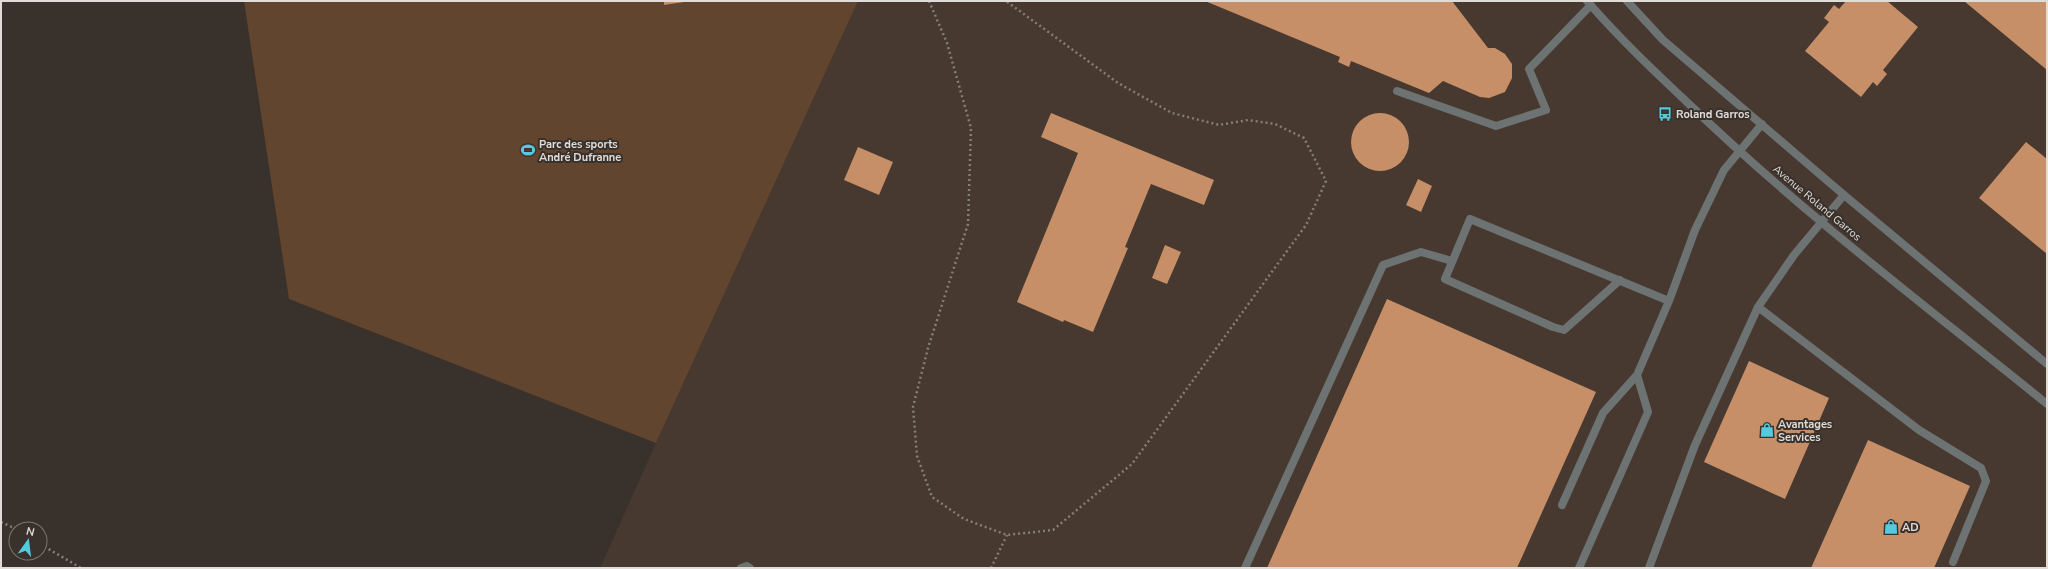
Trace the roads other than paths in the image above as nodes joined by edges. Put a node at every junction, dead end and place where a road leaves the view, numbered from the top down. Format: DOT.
graph roads {
  1 [pos="1627,1"];
  2 [pos="1589,3"];
  3 [pos="1397,91"];
  4 [pos="1762,124"];
  5 [pos="1738,151"];
  6 [pos="1844,195"];
  7 [pos="1821,221"];
  8 [pos="1452,261"];
  9 [pos="1620,280"];
  10 [pos="1669,301"];
  11 [pos="1758,308"];
  12 [pos="2047,364"];
  13 [pos="1637,375"];
  14 [pos="2047,404"];
  15 [pos="1562,505"];
  16 [pos="1953,562"];
  17 [pos="741,568"];
  18 [pos="750,568"];
  19 [pos="1245,568"];
  20 [pos="1579,568"];
  21 [pos="1649,568"];
  1 -- 4 [label="street"];
  2 -- 3 [label="street"];
  2 -- 5 [label="street, Avenue Roland Garros"];
  4 -- 5 [label="street"];
  4 -- 6 [label="street"];
  5 -- 7 [label="street, Avenue Roland Garros"];
  5 -- 10 [label="street"];
  6 -- 7 [label="street"];
  6 -- 12 [label="street"];
  7 -- 11 [label="street"];
  7 -- 14 [label="street, Avenue Roland Garros"];
  8 -- 9 [label="street"];
  8 -- 9 [label="street"];
  8 -- 19 [label="street"];
  9 -- 10 [label="street"];
  10 -- 13 [label="street"];
  11 -- 16 [label="street"];
  11 -- 21 [label="street"];
  13 -- 15 [label="street"];
  13 -- 20 [label="street"];
  17 -- 18 [label="street"];
}
